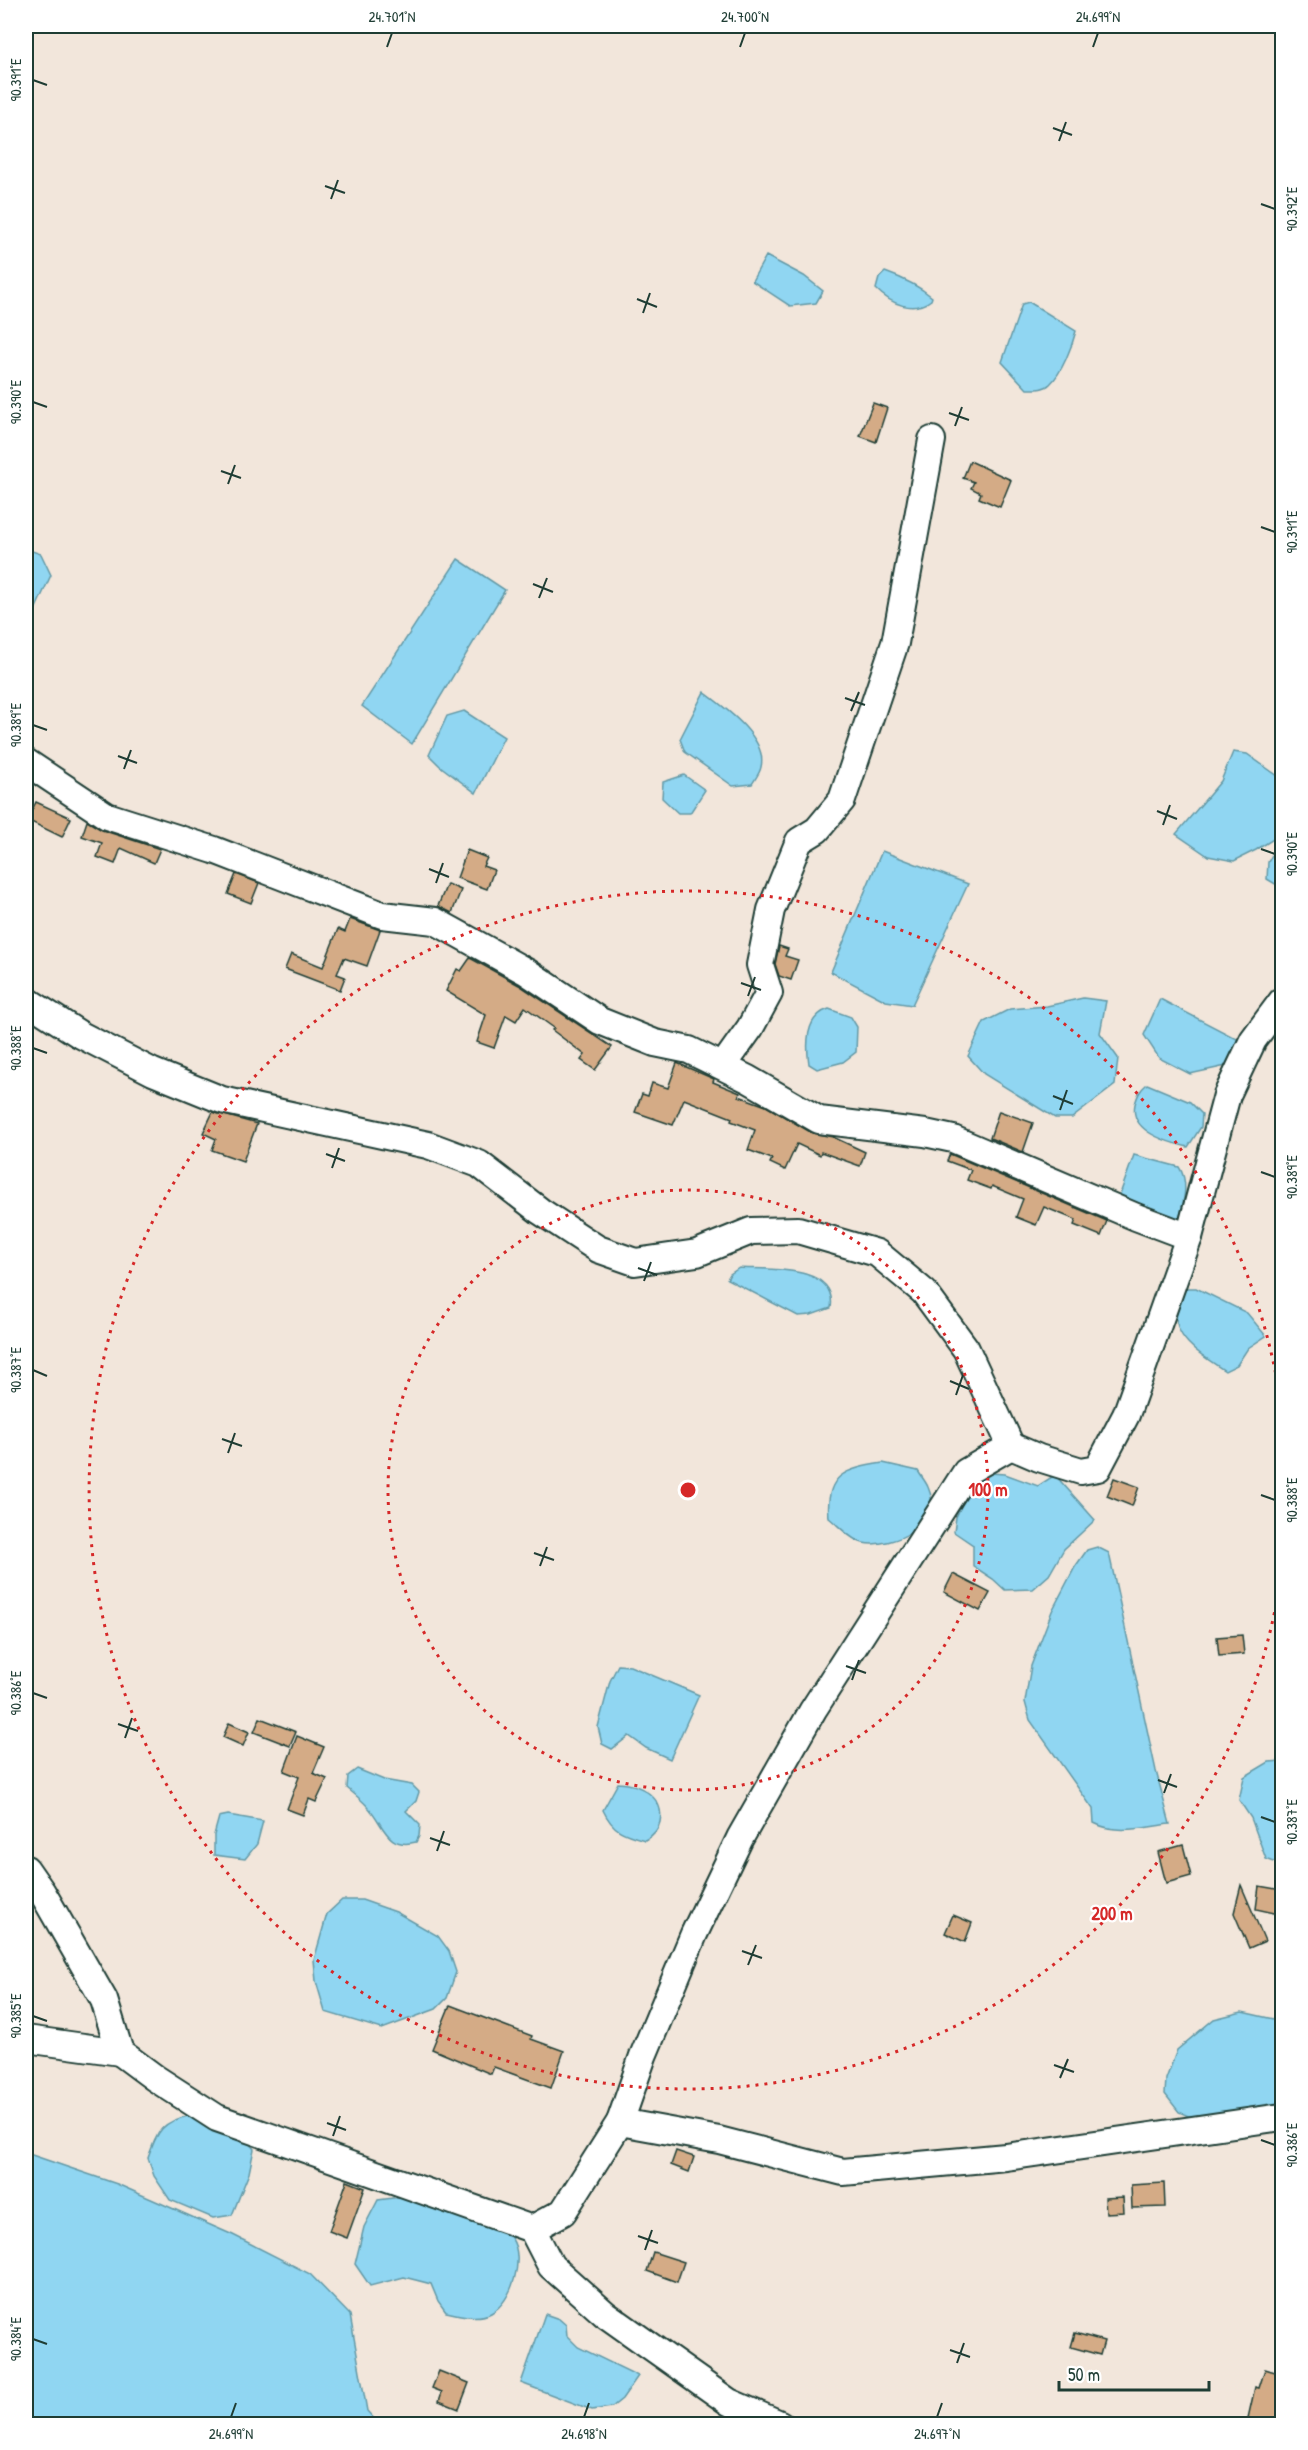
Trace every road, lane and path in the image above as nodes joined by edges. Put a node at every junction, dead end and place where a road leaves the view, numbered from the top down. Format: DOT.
graph roads {
  1 [pos="932,440"];
  2 [pos="26,762"];
  3 [pos="26,1000"];
  4 [pos="1282,1001"];
  5 [pos="723,1066"];
  6 [pos="1189,1237"];
  7 [pos="1011,1446"];
  8 [pos="26,1869"];
  9 [pos="26,2039"];
  10 [pos="120,2052"];
  11 [pos="1282,2117"];
  12 [pos="620,2122"];
  13 [pos="532,2229"];
  14 [pos="780,2424"];
  1 -- 5 [label="street"];
  2 -- 5 [label="street"];
  3 -- 7 [label="street"];
  4 -- 6 [label="street"];
  5 -- 6 [label="street"];
  6 -- 7 [label="street"];
  7 -- 12 [label="street"];
  8 -- 10 [label="street"];
  9 -- 10 [label="street"];
  10 -- 13 [label="street"];
  11 -- 12 [label="street"];
  12 -- 13 [label="street"];
  13 -- 14 [label="street"];
}
